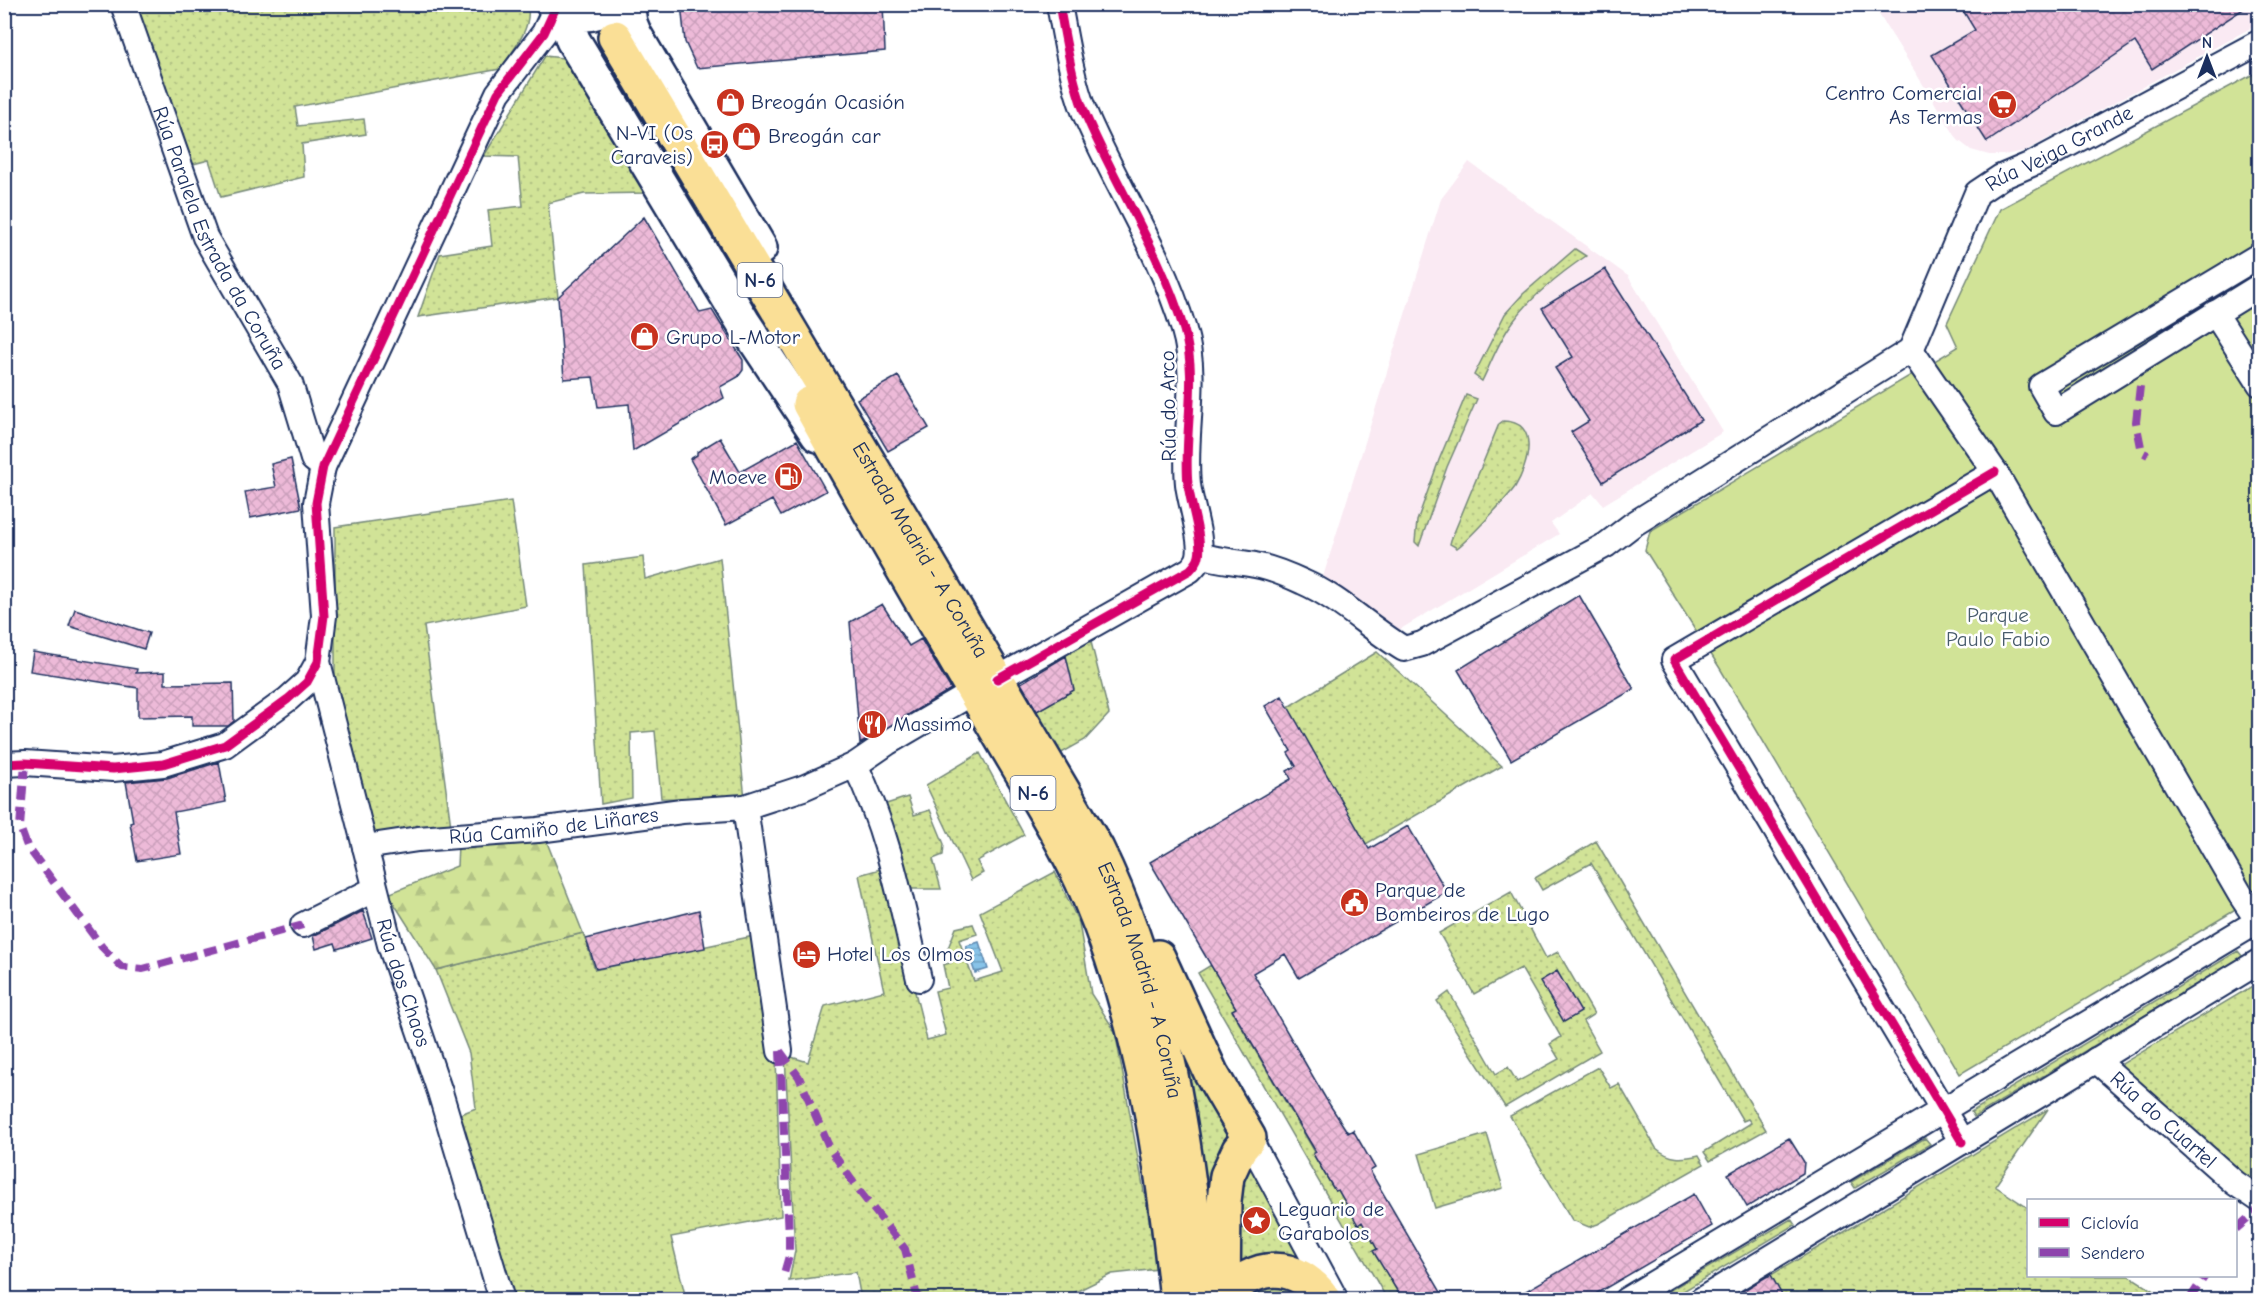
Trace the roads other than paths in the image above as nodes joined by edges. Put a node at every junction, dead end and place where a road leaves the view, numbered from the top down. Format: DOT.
graph roads {
  1 [pos="123,4"];
  2 [pos="614,4"];
  3 [pos="627,4"];
  4 [pos="649,4"];
  5 [pos="1059,4"];
  6 [pos="557,7"];
  7 [pos="607,41"];
  8 [pos="2259,42"];
  9 [pos="654,66"];
  10 [pos="2259,255"];
  11 [pos="2259,286"];
  12 [pos="2215,313"];
  13 [pos="1911,350"];
  14 [pos="2259,384"];
  15 [pos="323,467"];
  16 [pos="1995,472"];
  17 [pos="890,524"];
  18 [pos="1200,555"];
  19 [pos="318,662"];
  20 [pos="986,685"];
  21 [pos="4,764"];
  22 [pos="855,765"];
  23 [pos="745,807"];
  24 [pos="365,847"];
  25 [pos="1111,878"];
  26 [pos="375,888"];
  27 [pos="2258,922"];
  28 [pos="303,925"];
  29 [pos="2259,961"];
  30 [pos="919,979"];
  31 [pos="780,1051"];
  32 [pos="2096,1060"];
  33 [pos="1942,1111"];
  34 [pos="1249,1138"];
  35 [pos="1962,1142"];
  36 [pos="2259,1200"];
  37 [pos="502,1299"];
  38 [pos="1177,1299"];
  39 [pos="1202,1299"];
  40 [pos="1223,1299"];
  41 [pos="1325,1299"];
  42 [pos="1336,1299"];
  43 [pos="1626,1299"];
  44 [pos="1701,1299"];
  1 -- 15 [label="street, Rúa Paralela Estrada da Coruña"];
  2 -- 6 [label="main road"];
  3 -- 9 [label="main road"];
  4 -- 9 [label="main road"];
  5 -- 18 [label="street, Rúa do Arco"];
  6 -- 15 [label="street"];
  6 -- 17 [label="main road"];
  7 -- 17 [label="highway, Estrada Madrid - A Coruña / N-6"];
  8 -- 13 [label="street, Rúa Veiga Grande"];
  9 -- 17 [label="main road"];
  10 -- 12 [label="street"];
  11 -- 12 [label="street"];
  12 -- 14 [label="street"];
  13 -- 16 [label="street"];
  13 -- 18 [label="street"];
  15 -- 19 [label="street"];
  16 -- 27 [label="street"];
  16 -- 33 [label="street"];
  17 -- 20 [label="highway, Estrada Madrid - A Coruña / N-6"];
  18 -- 20 [label="street"];
  19 -- 21 [label="street"];
  19 -- 24 [label="street, Rúa dos Chaos"];
  20 -- 22 [label="street, Rúa Camiño de Liñares"];
  20 -- 25 [label="highway, Estrada Madrid - A Coruña / N-6"];
  20 -- 38 [label="highway, Estrada Madrid - A Coruña / N-6"];
  22 -- 23 [label="street, Rúa Camiño de Liñares"];
  22 -- 30 [label="street"];
  23 -- 24 [label="street, Rúa Camiño de Liñares"];
  23 -- 31 [label="street"];
  24 -- 26 [label="street, Rúa dos Chaos"];
  25 -- 34 [label="highway, N-6"];
  25 -- 39 [label="highway, Estrada Madrid - A Coruña / N-6"];
  26 -- 28 [label="street"];
  26 -- 37 [label="street, Rúa dos Chaos"];
  27 -- 33 [label="street"];
  29 -- 32 [label="street"];
  32 -- 35 [label="street"];
  32 -- 36 [label="street, Rúa do Cuartel"];
  33 -- 35 [label="street"];
  33 -- 43 [label="street"];
  34 -- 40 [label="highway"];
  34 -- 42 [label="street"];
  35 -- 44 [label="street"];
  40 -- 41 [label="highway"];
}
